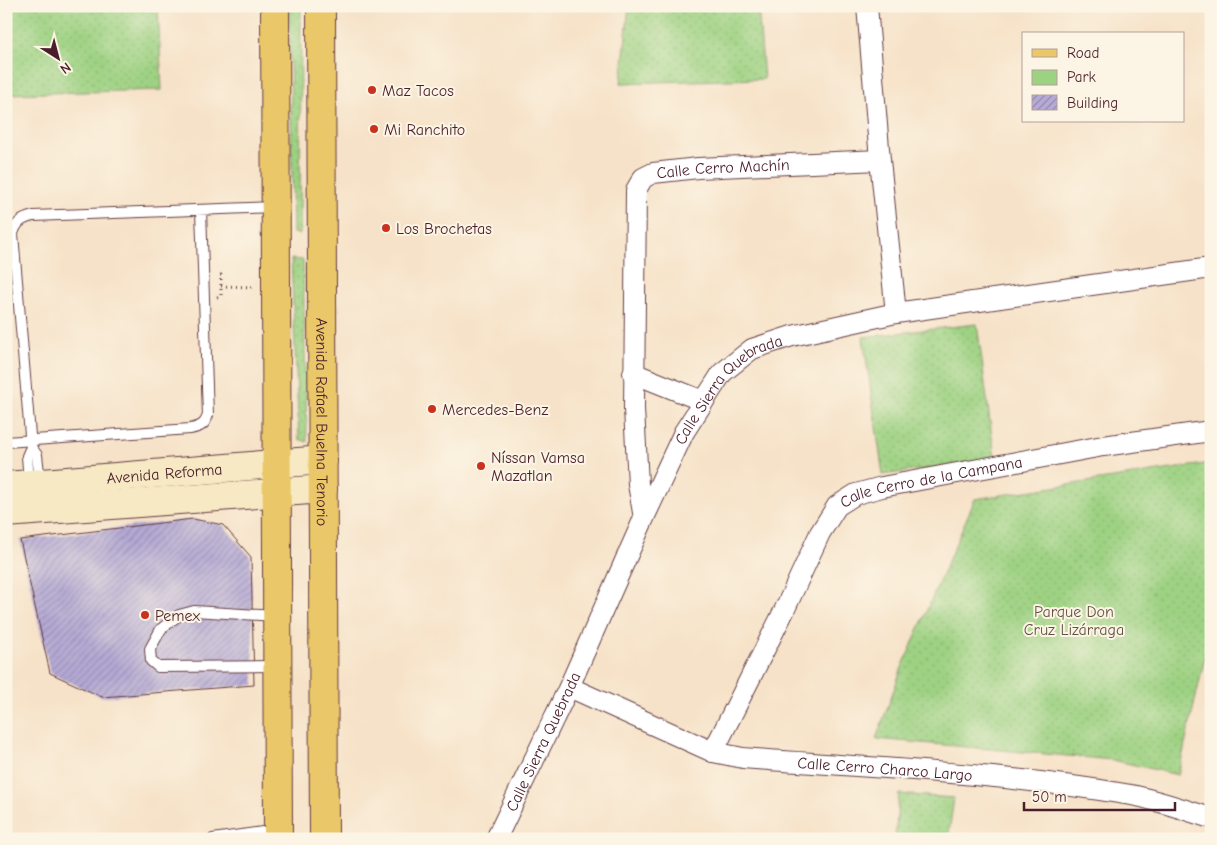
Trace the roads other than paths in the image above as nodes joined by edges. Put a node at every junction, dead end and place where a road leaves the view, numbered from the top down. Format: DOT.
graph roads {
  1 [pos="275,6"];
  2 [pos="321,6"];
  3 [pos="868,6"];
  4 [pos="880,160"];
  5 [pos="275,207"];
  6 [pos="201,210"];
  7 [pos="1211,268"];
  8 [pos="896,313"];
  9 [pos="633,373"];
  10 [pos="703,401"];
  11 [pos="1211,431"];
  12 [pos="6,442"];
  13 [pos="31,444"];
  14 [pos="323,460"];
  15 [pos="276,464"];
  16 [pos="25,485"];
  17 [pos="323,489"];
  18 [pos="276,492"];
  19 [pos="6,513"];
  20 [pos="644,518"];
  21 [pos="277,616"];
  22 [pos="277,666"];
  23 [pos="569,687"];
  24 [pos="713,752"];
  25 [pos="1211,818"];
  26 [pos="278,834"];
  27 [pos="498,838"];
  28 [pos="213,839"];
  29 [pos="324,839"];
  1 -- 5 [label="main road"];
  2 -- 14 [label="main road, Avenida Rafael Buelna Tenorio"];
  3 -- 4 [label="street"];
  4 -- 8 [label="street"];
  4 -- 9 [label="street, Calle Cerro Machín"];
  5 -- 6 [label="lane"];
  5 -- 15 [label="main road"];
  6 -- 13 [label="lane"];
  6 -- 13 [label="lane"];
  7 -- 8 [label="street, Calle Sierra Quebrada"];
  8 -- 10 [label="street, Calle Sierra Quebrada"];
  9 -- 10 [label="street"];
  9 -- 20 [label="street, Calle Cerro Machín"];
  10 -- 20 [label="street, Calle Sierra Quebrada"];
  11 -- 24 [label="street, Calle Cerro de la Campana"];
  12 -- 13 [label="lane"];
  13 -- 16 [label="lane"];
  14 -- 15 [label="main road, Avenida Reforma"];
  14 -- 17 [label="main road, Avenida Rafael Buelna Tenorio"];
  15 -- 16 [label="main road, Avenida Reforma"];
  15 -- 18 [label="main road"];
  17 -- 18 [label="main road, Avenida Reforma"];
  17 -- 29 [label="main road, Avenida Rafael Buelna Tenorio"];
  18 -- 19 [label="main road, Avenida Reforma"];
  18 -- 21 [label="main road"];
  20 -- 23 [label="street, Calle Sierra Quebrada"];
  21 -- 22 [label="main road"];
  21 -- 22 [label="lane"];
  22 -- 26 [label="main road"];
  23 -- 24 [label="street, Calle Cerro Charco Largo"];
  23 -- 27 [label="street, Calle Sierra Quebrada"];
  24 -- 25 [label="street, Calle Cerro Charco Largo"];
  26 -- 28 [label="lane"];
}
